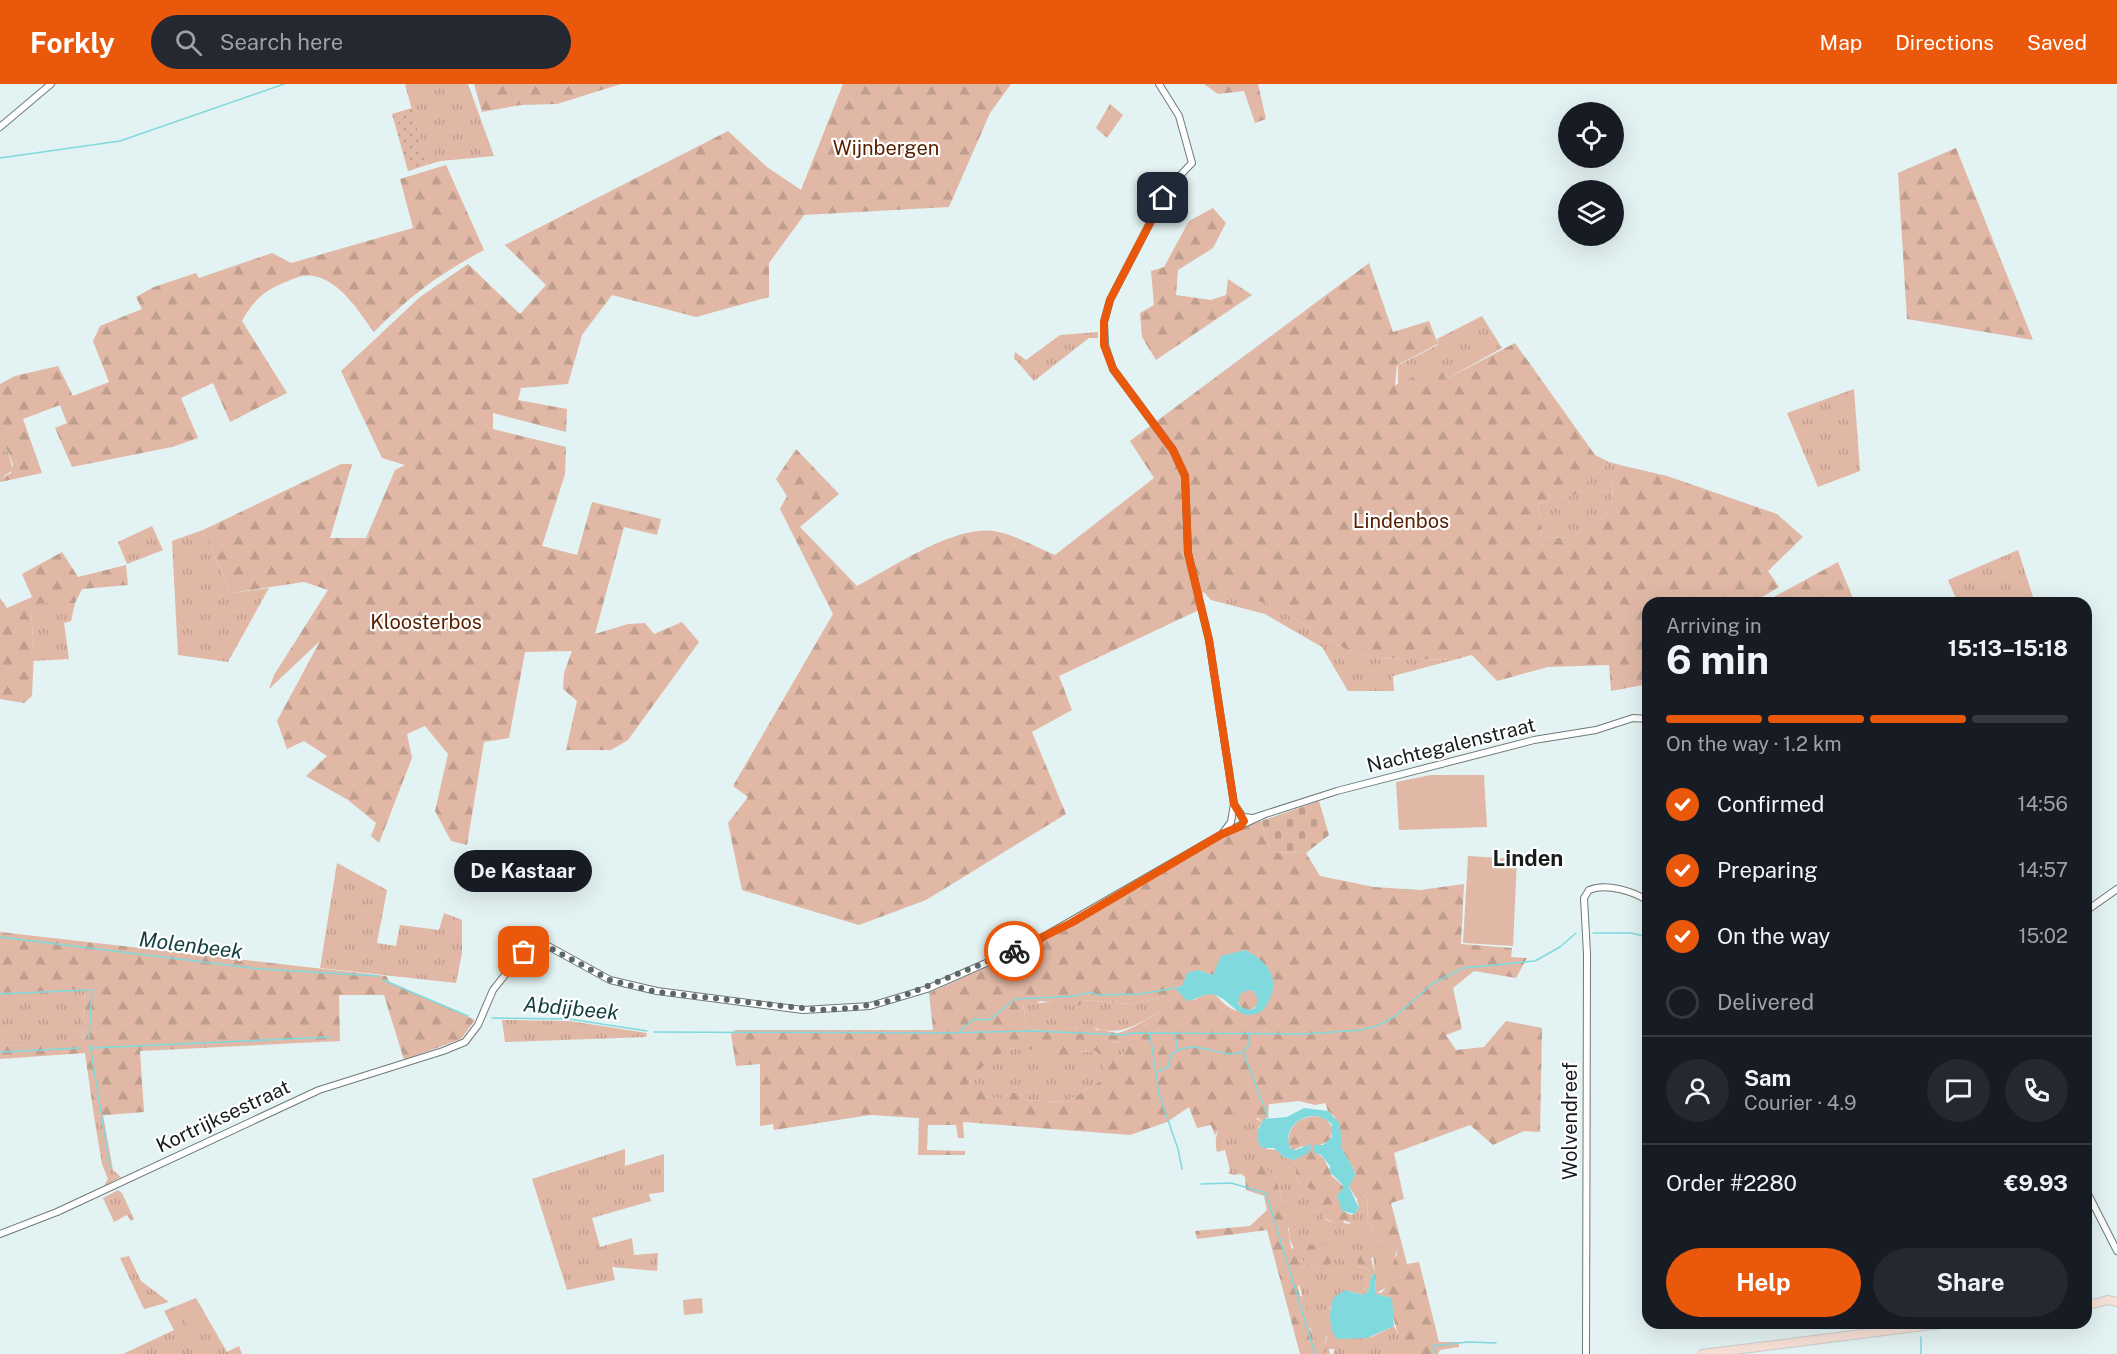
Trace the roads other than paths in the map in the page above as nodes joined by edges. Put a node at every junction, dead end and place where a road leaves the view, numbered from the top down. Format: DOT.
graph roads {
  1 [pos="51,84"];
  2 [pos="1159,84"];
  3 [pos="0,127"];
  4 [pos="1642,719"];
  5 [pos="1234,804"];
  6 [pos="1242,818"];
  7 [pos="1233,822"];
  8 [pos="2117,889"];
  9 [pos="1642,898"];
  10 [pos="2092,907"];
  11 [pos="465,1042"];
  12 [pos="2092,1202"];
  13 [pos="0,1234"];
  14 [pos="2117,1251"];
  15 [pos="2117,1302"];
  16 [pos="2092,1304"];
  17 [pos="1900,1329"];
  18 [pos="1586,1354"];
  19 [pos="1702,1354"];
  1 -- 3 [label="street"];
  2 -- 5 [label="street"];
  4 -- 6 [label="street, Nachtegalenstraat"];
  5 -- 6 [label="street"];
  5 -- 7 [label="street"];
  6 -- 7 [label="street, Nachtegalenstraat"];
  6 -- 7 [label="street, Nachtegalenstraat"];
  7 -- 11 [label="street, Nachtegalenstraat"];
  8 -- 10 [label="street"];
  9 -- 18 [label="street, Wolvendreef"];
  11 -- 13 [label="street, Kortrijksestraat"];
  12 -- 14 [label="street"];
  15 -- 16 [label="main road"];
  17 -- 19 [label="main road"];
}
